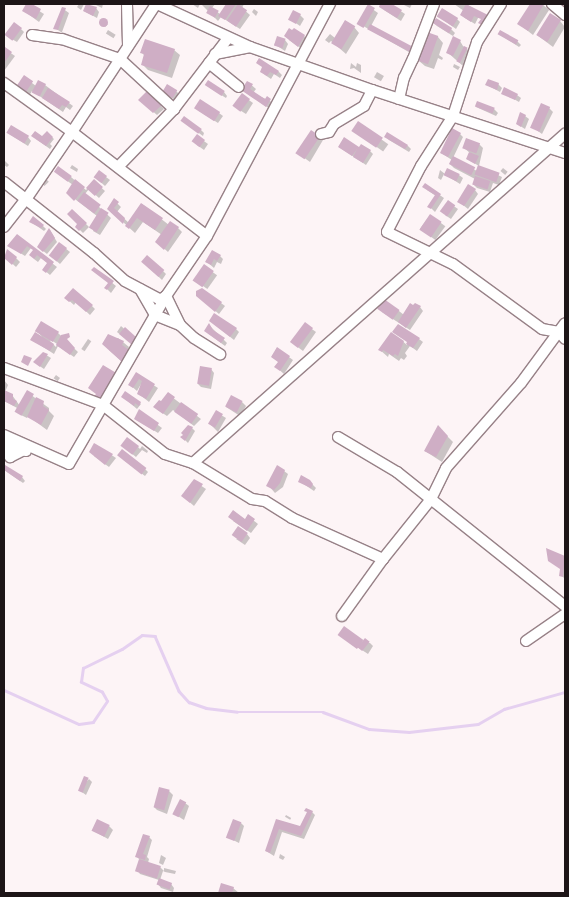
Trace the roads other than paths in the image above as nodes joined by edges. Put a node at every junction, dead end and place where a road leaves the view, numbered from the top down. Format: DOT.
graph roads {
  1 [pos="127,4"];
  2 [pos="156,4"];
  3 [pos="330,4"];
  4 [pos="434,4"];
  5 [pos="501,4"];
  6 [pos="552,4"];
  7 [pos="565,14"];
  8 [pos="32,35"];
  9 [pos="228,38"];
  10 [pos="128,46"];
  11 [pos="250,47"];
  12 [pos="212,58"];
  13 [pos="120,59"];
  14 [pos="411,64"];
  15 [pos="422,64"];
  16 [pos="299,65"];
  17 [pos="4,83"];
  18 [pos="239,87"];
  19 [pos="372,90"];
  20 [pos="399,98"];
  21 [pos="174,109"];
  22 [pos="453,116"];
  23 [pos="72,132"];
  24 [pos="321,134"];
  25 [pos="565,134"];
  26 [pos="548,148"];
  27 [pos="565,153"];
  28 [pos="118,167"];
  29 [pos="4,182"];
  30 [pos="27,198"];
  31 [pos="4,227"];
  32 [pos="207,236"];
  33 [pos="428,254"];
  34 [pos="140,289"];
  35 [pos="166,296"];
  36 [pos="155,315"];
  37 [pos="565,323"];
  38 [pos="180,325"];
  39 [pos="562,336"];
  40 [pos="220,354"];
  41 [pos="4,368"];
  42 [pos="104,405"];
  43 [pos="4,435"];
  44 [pos="338,437"];
  45 [pos="4,446"];
  46 [pos="49,455"];
  47 [pos="193,464"];
  48 [pos="431,499"];
  49 [pos="383,559"];
  50 [pos="565,606"];
  51 [pos="565,614"];
  52 [pos="342,616"];
  53 [pos="526,641"];
  1 -- 10 [label="street"];
  2 -- 9 [label="street"];
  2 -- 10 [label="street"];
  3 -- 16 [label="street"];
  4 -- 14 [label="street"];
  5 -- 22 [label="street"];
  6 -- 7 [label="street"];
  8 -- 13 [label="street"];
  9 -- 11 [label="street"];
  9 -- 12 [label="street"];
  10 -- 13 [label="street"];
  11 -- 12 [label="street"];
  11 -- 16 [label="street"];
  12 -- 18 [label="street"];
  12 -- 21 [label="street"];
  13 -- 21 [label="street"];
  13 -- 23 [label="street"];
  14 -- 15 [label="street"];
  14 -- 20 [label="street"];
  16 -- 19 [label="street"];
  16 -- 32 [label="street"];
  17 -- 23 [label="street"];
  19 -- 20 [label="street"];
  19 -- 24 [label="street"];
  20 -- 22 [label="street"];
  21 -- 28 [label="street"];
  22 -- 26 [label="street"];
  22 -- 33 [label="street"];
  23 -- 28 [label="street"];
  23 -- 30 [label="street"];
  25 -- 26 [label="street"];
  26 -- 27 [label="street"];
  26 -- 33 [label="street"];
  28 -- 32 [label="street"];
  29 -- 30 [label="street"];
  30 -- 31 [label="street"];
  30 -- 34 [label="street"];
  32 -- 35 [label="street"];
  33 -- 39 [label="street"];
  33 -- 47 [label="street"];
  34 -- 35 [label="street"];
  34 -- 36 [label="street"];
  35 -- 36 [label="street"];
  35 -- 38 [label="street"];
  36 -- 38 [label="street"];
  36 -- 42 [label="street"];
  37 -- 39 [label="street"];
  38 -- 40 [label="street"];
  39 -- 48 [label="street"];
  41 -- 42 [label="street"];
  42 -- 46 [label="street"];
  42 -- 47 [label="street"];
  43 -- 46 [label="street"];
  44 -- 48 [label="street"];
  45 -- 46 [label="street"];
  47 -- 49 [label="street"];
  48 -- 49 [label="street"];
  48 -- 50 [label="street"];
  49 -- 52 [label="street"];
  51 -- 53 [label="street"];
}
